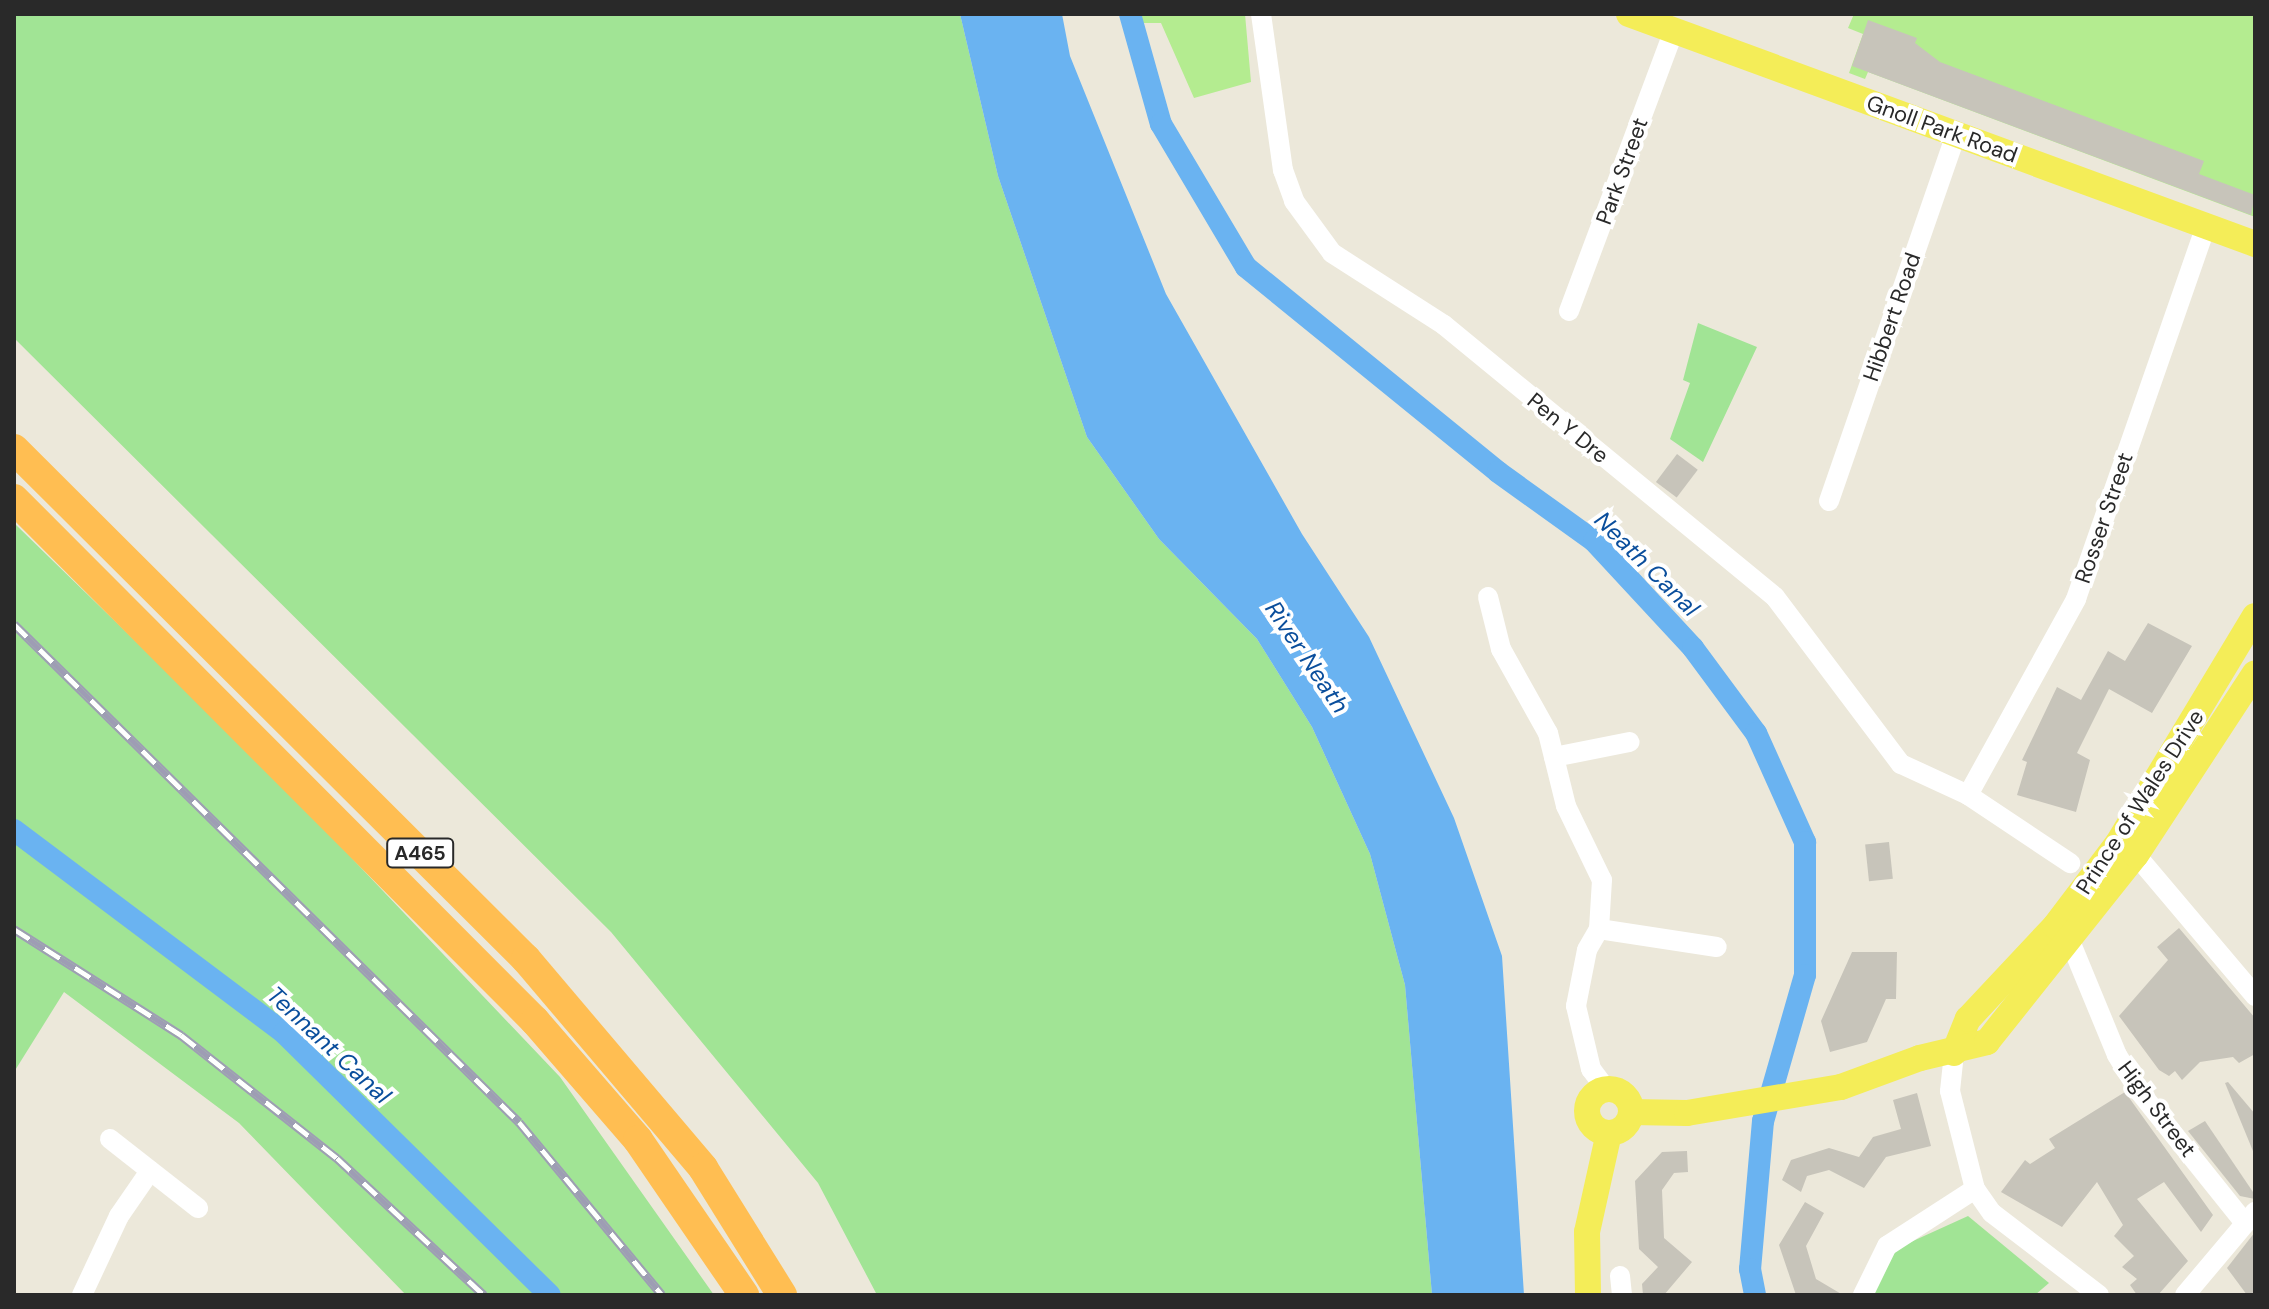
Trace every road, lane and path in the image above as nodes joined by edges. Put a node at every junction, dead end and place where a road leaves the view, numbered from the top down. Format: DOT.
graph roads {
  1 [pos="1261,14"];
  2 [pos="1629,14"];
  3 [pos="1674,30"];
  4 [pos="1956,134"];
  5 [pos="2206,226"];
  6 [pos="2255,244"];
  7 [pos="1569,311"];
  8 [pos="14,449"];
  9 [pos="14,499"];
  10 [pos="1829,501"];
  11 [pos="1488,597"];
  12 [pos="2255,616"];
  13 [pos="2255,673"];
  14 [pos="1630,742"];
  15 [pos="1554,757"];
  16 [pos="1968,795"];
  17 [pos="2136,855"];
  18 [pos="2070,863"];
  19 [pos="1599,929"];
  20 [pos="2070,941"];
  21 [pos="1717,947"];
  22 [pos="2255,996"];
  23 [pos="1954,1053"];
  24 [pos="1606,1089"];
  25 [pos="1631,1112"];
  26 [pos="1609,1133"];
  27 [pos="110,1139"];
  28 [pos="150,1171"];
  29 [pos="1975,1189"];
  30 [pos="198,1208"];
  31 [pos="2250,1217"];
  32 [pos="82,1295"];
  33 [pos="744,1295"];
  34 [pos="782,1295"];
  35 [pos="1588,1295"];
  36 [pos="1863,1295"];
  37 [pos="2099,1295"];
  38 [pos="2185,1295"];
  1 -- 16 [label="street, Pen Y Dre"];
  2 -- 3 [label="main road, Gnoll Park Road"];
  3 -- 4 [label="main road, Gnoll Park Road"];
  3 -- 7 [label="street, Park Street"];
  4 -- 5 [label="main road, Gnoll Park Road"];
  4 -- 10 [label="street, Hibbert Road"];
  5 -- 6 [label="main road, Gnoll Park Road"];
  5 -- 16 [label="street, Rosser Street"];
  8 -- 34 [label="highway, A465"];
  9 -- 33 [label="highway, A465"];
  11 -- 15 [label="street"];
  12 -- 23 [label="main road, Prince of Wales Drive"];
  13 -- 17 [label="main road, Prince of Wales Drive"];
  14 -- 15 [label="street"];
  15 -- 19 [label="street"];
  16 -- 18 [label="street, Pen Y Dre"];
  17 -- 20 [label="main road, Prince of Wales Drive"];
  17 -- 22 [label="street"];
  19 -- 21 [label="street"];
  19 -- 24 [label="street"];
  20 -- 23 [label="main road, Prince of Wales Drive"];
  20 -- 31 [label="street, High Street"];
  23 -- 25 [label="main road, Prince of Wales Drive"];
  23 -- 29 [label="street"];
  24 -- 25 [label="main road"];
  24 -- 26 [label="main road"];
  25 -- 26 [label="main road"];
  26 -- 35 [label="main road"];
  27 -- 28 [label="street"];
  28 -- 30 [label="street"];
  28 -- 32 [label="street"];
  29 -- 36 [label="street"];
  29 -- 37 [label="street"];
  31 -- 38 [label="street"];
}
